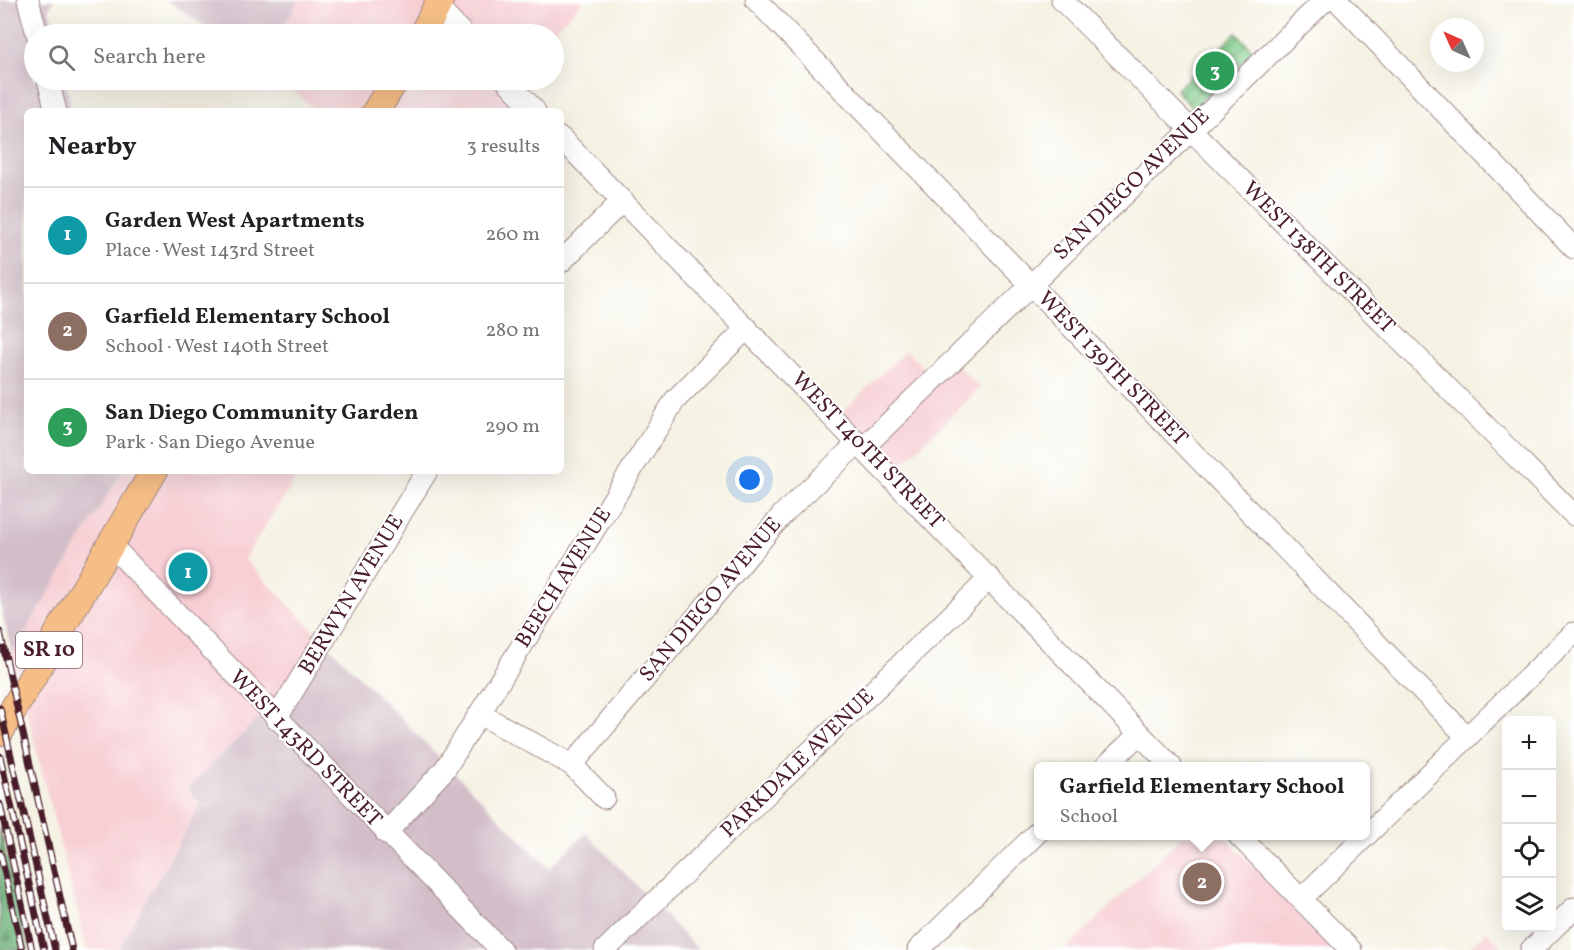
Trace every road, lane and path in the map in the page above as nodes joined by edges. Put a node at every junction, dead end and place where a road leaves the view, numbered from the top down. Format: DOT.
graph roads {
  1 [pos="28,0"];
  2 [pos="756,0"];
  3 [pos="1062,0"];
  4 [pos="1325,0"];
  5 [pos="1337,0"];
  6 [pos="436,2"];
  7 [pos="34,24"];
  8 [pos="427,24"];
  9 [pos="455,24"];
  10 [pos="51,90"];
  11 [pos="390,90"];
  12 [pos="515,90"];
  13 [pos="55,108"];
  14 [pos="378,108"];
  15 [pos="532,108"];
  16 [pos="1189,129"];
  17 [pos="564,141"];
  18 [pos="622,201"];
  19 [pos="1574,248"];
  20 [pos="564,259"];
  21 [pos="1030,284"];
  22 [pos="747,328"];
  23 [pos="861,445"];
  24 [pos="152,474"];
  25 [pos="425,474"];
  26 [pos="1574,515"];
  27 [pos="111,545"];
  28 [pos="990,578"];
  29 [pos="1574,633"];
  30 [pos="480,714"];
  31 [pos="276,719"];
  32 [pos="0,732"];
  33 [pos="1139,734"];
  34 [pos="1467,737"];
  35 [pos="1110,762"];
  36 [pos="1167,762"];
  37 [pos="572,765"];
  38 [pos="604,798"];
  39 [pos="1370,832"];
  40 [pos="386,833"];
  41 [pos="1034,836"];
  42 [pos="1243,840"];
  43 [pos="1361,840"];
  44 [pos="1301,899"];
  45 [pos="1574,908"];
  46 [pos="501,950"];
  47 [pos="605,950"];
  48 [pos="918,950"];
  49 [pos="1351,950"];
  50 [pos="1531,950"];
  1 -- 7 [label="street"];
  2 -- 21 [label="street, WEST 139TH STREET"];
  3 -- 16 [label="street, WEST 138TH STREET"];
  4 -- 16 [label="street, SAN DIEGO AVENUE"];
  5 -- 19 [label="street"];
  6 -- 8 [label="main road"];
  6 -- 9 [label="street"];
  10 -- 13 [label="street"];
  11 -- 14 [label="main road"];
  12 -- 15 [label="street"];
  16 -- 21 [label="street, SAN DIEGO AVENUE"];
  16 -- 26 [label="street, WEST 138TH STREET"];
  17 -- 18 [label="street, WEST 140TH STREET"];
  18 -- 20 [label="street"];
  18 -- 22 [label="street, WEST 140TH STREET"];
  21 -- 23 [label="street, SAN DIEGO AVENUE"];
  21 -- 34 [label="street, WEST 139TH STREET"];
  22 -- 23 [label="street, WEST 140TH STREET"];
  22 -- 30 [label="street, BEECH AVENUE"];
  23 -- 28 [label="street, WEST 140TH STREET"];
  23 -- 37 [label="street, SAN DIEGO AVENUE"];
  24 -- 27 [label="main road, SR 10"];
  25 -- 31 [label="street, BERWYN AVENUE"];
  27 -- 31 [label="street, WEST 143RD STREET"];
  27 -- 32 [label="main road, SR 10"];
  28 -- 33 [label="street, WEST 140TH STREET"];
  28 -- 47 [label="street, PARKDALE AVENUE"];
  29 -- 34 [label="street"];
  30 -- 37 [label="street"];
  30 -- 40 [label="street, BEECH AVENUE"];
  31 -- 40 [label="street, WEST 143RD STREET"];
  33 -- 35 [label="street"];
  33 -- 36 [label="street, WEST 140TH STREET"];
  34 -- 39 [label="street"];
  37 -- 38 [label="street"];
  40 -- 46 [label="street, WEST 143RD STREET"];
  41 -- 48 [label="street"];
  42 -- 44 [label="street"];
  43 -- 44 [label="street"];
  44 -- 49 [label="street"];
  45 -- 50 [label="street"];
}
